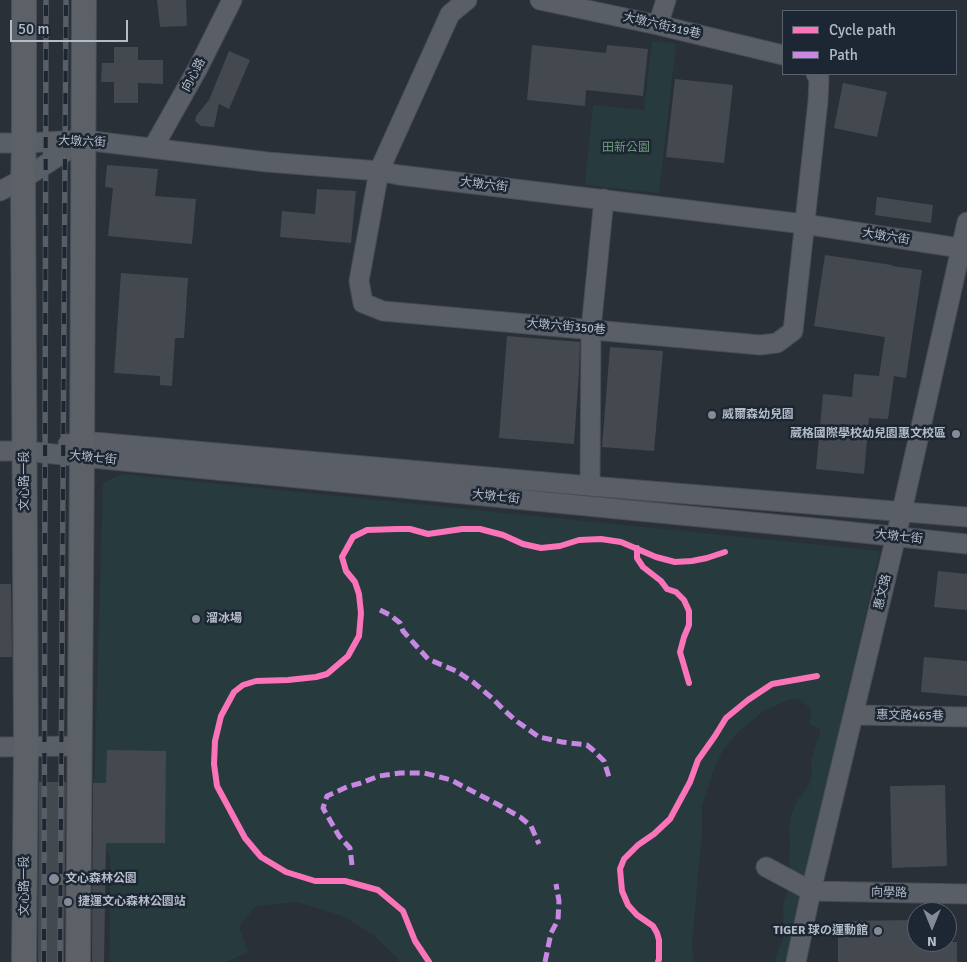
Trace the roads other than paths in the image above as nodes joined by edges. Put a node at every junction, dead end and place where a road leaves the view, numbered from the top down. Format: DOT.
graph roads {
  1 [pos="24,0"];
  2 [pos="84,0"];
  3 [pos="232,0"];
  4 [pos="467,0"];
  5 [pos="540,0"];
  6 [pos="666,0"];
  7 [pos="658,25"];
  8 [pos="782,55"];
  9 [pos="817,75"];
  10 [pos="84,140"];
  11 [pos="0,143"];
  12 [pos="24,143"];
  13 [pos="153,148"];
  14 [pos="379,171"];
  15 [pos="23,179"];
  16 [pos="0,191"];
  17 [pos="604,200"];
  18 [pos="967,222"];
  19 [pos="804,224"];
  20 [pos="964,249"];
  21 [pos="591,329"];
  22 [pos="82,449"];
  23 [pos="0,452"];
  24 [pos="25,452"];
  25 [pos="590,486"];
  26 [pos="902,511"];
  27 [pos="967,518"];
  28 [pos="896,537"];
  29 [pos="967,544"];
  30 [pos="853,715"];
  31 [pos="967,717"];
  32 [pos="80,746"];
  33 [pos="0,747"];
  34 [pos="26,747"];
  35 [pos="766,867"];
  36 [pos="811,891"];
  37 [pos="967,894"];
  38 [pos="24,962"];
  39 [pos="78,962"];
  40 [pos="796,962"];
  1 -- 12 [label="main road, 文心路一段"];
  2 -- 10 [label="main road"];
  3 -- 13 [label="street, 向心路"];
  4 -- 14 [label="street"];
  5 -- 7 [label="street, 大墩六街319巷"];
  6 -- 7 [label="street"];
  7 -- 8 [label="street, 大墩六街319巷"];
  9 -- 19 [label="street"];
  10 -- 12 [label="street, 大墩六街"];
  10 -- 13 [label="street, 大墩六街"];
  10 -- 15 [label="street"];
  10 -- 22 [label="main road"];
  11 -- 12 [label="street, 大墩六街"];
  12 -- 15 [label="main road, 文心路一段"];
  13 -- 14 [label="street, 大墩六街"];
  14 -- 17 [label="street, 大墩六街"];
  14 -- 21 [label="street, 大墩六街350巷"];
  15 -- 16 [label="street"];
  15 -- 24 [label="main road, 文心路一段"];
  17 -- 19 [label="street, 大墩六街"];
  17 -- 21 [label="street"];
  18 -- 20 [label="street, 惠文路"];
  19 -- 20 [label="street, 大墩六街"];
  19 -- 21 [label="street, 大墩六街350巷"];
  20 -- 26 [label="street, 惠文路"];
  21 -- 25 [label="street"];
  22 -- 24 [label="street, 大墩七街"];
  22 -- 25 [label="street, 大墩七街"];
  22 -- 28 [label="street, 大墩七街"];
  22 -- 32 [label="main road"];
  23 -- 24 [label="street, 大墩七街"];
  24 -- 34 [label="main road, 文心路一段"];
  25 -- 26 [label="street, 大墩七街"];
  26 -- 27 [label="street, 大墩七街"];
  26 -- 28 [label="street, 惠文路"];
  28 -- 29 [label="street, 大墩七街"];
  28 -- 30 [label="street, 惠文路"];
  30 -- 31 [label="street, 惠文路465巷"];
  30 -- 36 [label="street, 惠文路"];
  32 -- 34 [label="street"];
  32 -- 39 [label="main road"];
  33 -- 34 [label="street"];
  34 -- 38 [label="main road, 文心路一段"];
  35 -- 36 [label="street"];
  36 -- 37 [label="street, 向學路"];
  36 -- 40 [label="street, 惠文路"];
}
